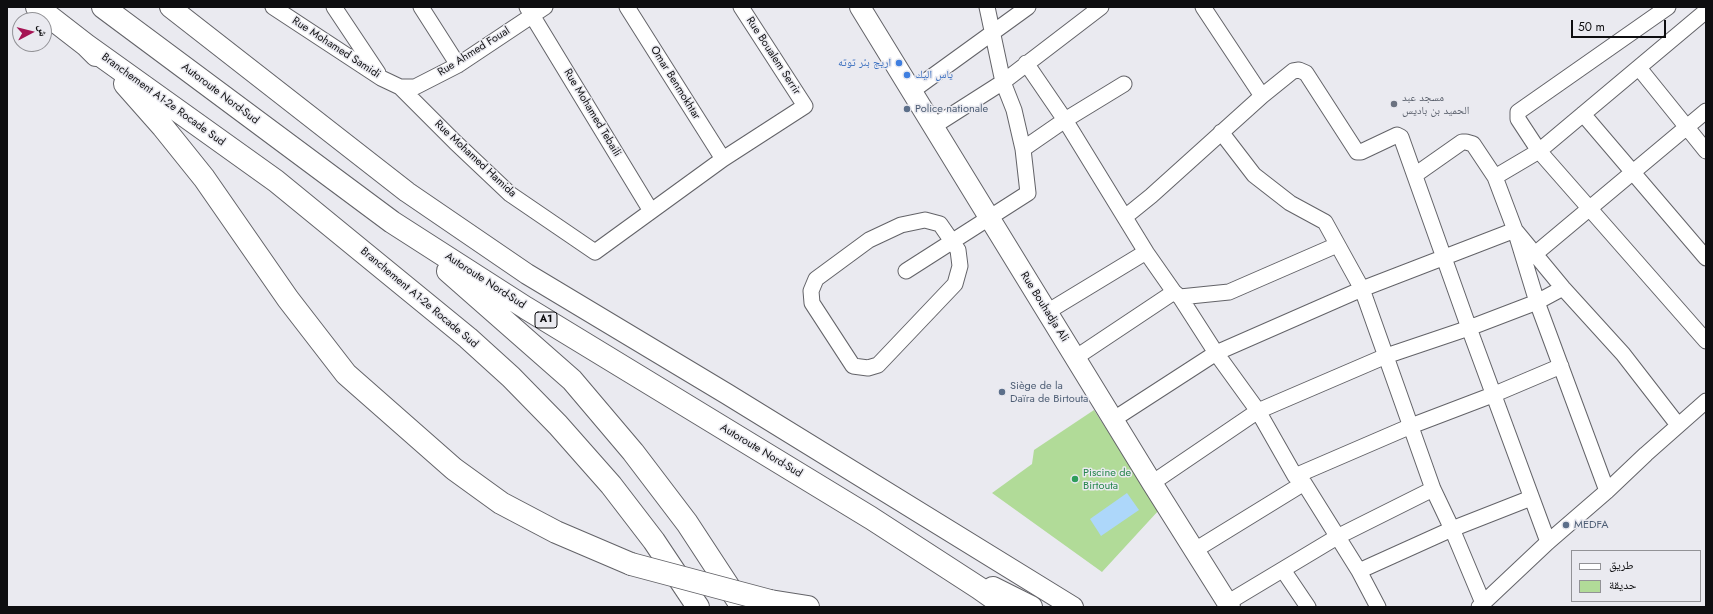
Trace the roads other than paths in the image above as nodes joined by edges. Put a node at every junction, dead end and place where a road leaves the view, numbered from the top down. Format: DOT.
graph roads {
  1 [pos="37,7"];
  2 [pos="103,7"];
  3 [pos="170,7"];
  4 [pos="273,7"];
  5 [pos="334,7"];
  6 [pos="420,7"];
  7 [pos="627,7"];
  8 [pos="742,7"];
  9 [pos="860,7"];
  10 [pos="987,7"];
  11 [pos="1028,7"];
  12 [pos="1102,7"];
  13 [pos="1203,7"];
  14 [pos="1668,7"];
  15 [pos="535,10"];
  16 [pos="1706,11"];
  17 [pos="992,33"];
  18 [pos="86,45"];
  19 [pos="1026,63"];
  20 [pos="458,65"];
  21 [pos="1639,68"];
  22 [pos="381,78"];
  23 [pos="1003,82"];
  24 [pos="1124,84"];
  25 [pos="400,87"];
  26 [pos="912,91"];
  27 [pos="1262,96"];
  28 [pos="1706,111"];
  29 [pos="1583,114"];
  30 [pos="1065,120"];
  31 [pos="934,126"];
  32 [pos="1687,128"];
  33 [pos="1221,132"];
  34 [pos="1023,149"];
  35 [pos="1539,151"];
  36 [pos="1706,151"];
  37 [pos="723,159"];
  38 [pos="1633,172"];
  39 [pos="1415,175"];
  40 [pos="1495,177"];
  41 [pos="1589,209"];
  42 [pos="652,211"];
  43 [pos="1125,217"];
  44 [pos="989,218"];
  45 [pos="392,222"];
  46 [pos="1515,230"];
  47 [pos="953,241"];
  48 [pos="1337,245"];
  49 [pos="1146,252"];
  50 [pos="1535,254"];
  51 [pos="1444,258"];
  52 [pos="1706,258"];
  53 [pos="906,271"];
  54 [pos="1563,288"];
  55 [pos="1362,289"];
  56 [pos="1177,295"];
  57 [pos="1537,302"];
  58 [pos="1047,312"];
  59 [pos="1469,328"];
  60 [pos="1706,341"];
  61 [pos="1216,353"];
  62 [pos="1386,356"];
  63 [pos="1076,358"];
  64 [pos="1561,366"];
  65 [pos="1495,394"];
  66 [pos="1706,401"];
  67 [pos="1258,410"];
  68 [pos="1114,419"];
  69 [pos="1678,425"];
  70 [pos="1411,426"];
  71 [pos="1299,479"];
  72 [pos="1152,483"];
  73 [pos="1433,489"];
  74 [pos="1607,491"];
  75 [pos="1531,498"];
  76 [pos="1452,529"];
  77 [pos="1337,537"];
  78 [pos="1548,542"];
  79 [pos="1195,550"];
  80 [pos="940,562"];
  81 [pos="1283,570"];
  82 [pos="1359,571"];
  83 [pos="1228,605"];
  84 [pos="1481,605"];
  85 [pos="698,607"];
  86 [pos="742,607"];
  87 [pos="808,607"];
  88 [pos="1006,607"];
  89 [pos="1031,607"];
  90 [pos="1073,607"];
  91 [pos="1308,607"];
  92 [pos="1378,607"];
  1 -- 18 [label="highway"];
  2 -- 45 [label="highway, Autoroute Nord-Sud / A1"];
  3 -- 90 [label="main road"];
  4 -- 22 [label="street, Rue Mohamed Samidi"];
  5 -- 22 [label="street"];
  6 -- 20 [label="street"];
  7 -- 37 [label="street, Omar Benmokhtar"];
  8 -- 37 [label="street, Rue Boualem Serrir"];
  9 -- 26 [label="main road, Rue Bouhadja Ali"];
  10 -- 17 [label="street"];
  11 -- 17 [label="street"];
  12 -- 19 [label="street"];
  13 -- 27 [label="street"];
  14 -- 35 [label="street"];
  15 -- 20 [label="street, Rue Ahmed Foual"];
  15 -- 42 [label="street, Rue Mohamed Tebaili"];
  16 -- 21 [label="street"];
  17 -- 23 [label="street"];
  17 -- 26 [label="street"];
  18 -- 85 [label="highway, Branchement A1-2e Rocade Sud"];
  18 -- 87 [label="highway, bridge"];
  19 -- 23 [label="street"];
  19 -- 30 [label="street"];
  20 -- 25 [label="street, Rue Ahmed Foual"];
  21 -- 29 [label="street"];
  21 -- 32 [label="street"];
  22 -- 25 [label="street, Rue Mohamed Samidi"];
  23 -- 31 [label="street"];
  23 -- 34 [label="street"];
  24 -- 30 [label="street"];
  25 -- 42 [label="street, Rue Mohamed Hamida"];
  26 -- 31 [label="main road, Rue Bouhadja Ali"];
  27 -- 33 [label="street"];
  27 -- 39 [label="street"];
  28 -- 32 [label="street"];
  29 -- 35 [label="street"];
  29 -- 38 [label="street"];
  30 -- 34 [label="street"];
  30 -- 43 [label="street"];
  31 -- 44 [label="main road, Rue Bouhadja Ali"];
  32 -- 36 [label="street"];
  32 -- 38 [label="street"];
  33 -- 43 [label="street"];
  33 -- 48 [label="street"];
  34 -- 44 [label="street"];
  35 -- 40 [label="street"];
  35 -- 41 [label="street"];
  37 -- 42 [label="street"];
  38 -- 41 [label="street"];
  38 -- 52 [label="street"];
  39 -- 40 [label="street"];
  39 -- 51 [label="street"];
  40 -- 46 [label="street"];
  41 -- 50 [label="street"];
  41 -- 60 [label="street"];
  43 -- 49 [label="street"];
  44 -- 47 [label="street"];
  44 -- 58 [label="main road, Rue Bouhadja Ali"];
  45 -- 80 [label="highway, Autoroute Nord-Sud / A1"];
  45 -- 86 [label="highway"];
  46 -- 50 [label="street"];
  46 -- 51 [label="street"];
  46 -- 57 [label="street"];
  47 -- 47 [label="street"];
  47 -- 53 [label="street"];
  48 -- 55 [label="street"];
  48 -- 56 [label="street"];
  49 -- 56 [label="street"];
  49 -- 58 [label="street"];
  50 -- 54 [label="street"];
  51 -- 55 [label="street"];
  51 -- 59 [label="street"];
  54 -- 57 [label="street"];
  54 -- 69 [label="street"];
  55 -- 61 [label="street"];
  55 -- 62 [label="street"];
  56 -- 61 [label="street"];
  56 -- 63 [label="street"];
  57 -- 59 [label="street"];
  57 -- 64 [label="street"];
  58 -- 63 [label="main road, Rue Bouhadja Ali"];
  59 -- 62 [label="street"];
  59 -- 65 [label="street"];
  61 -- 67 [label="street"];
  61 -- 68 [label="street"];
  62 -- 67 [label="street"];
  62 -- 70 [label="street"];
  63 -- 68 [label="main road, Rue Bouhadja Ali"];
  64 -- 65 [label="street"];
  64 -- 74 [label="street"];
  65 -- 70 [label="street"];
  65 -- 75 [label="street"];
  66 -- 69 [label="street"];
  67 -- 71 [label="street"];
  67 -- 72 [label="street"];
  68 -- 72 [label="main road, Rue Bouhadja Ali"];
  69 -- 74 [label="street"];
  70 -- 71 [label="street"];
  70 -- 73 [label="street"];
  71 -- 77 [label="street"];
  71 -- 79 [label="street"];
  72 -- 79 [label="main road, Rue Bouhadja Ali"];
  73 -- 76 [label="street"];
  73 -- 77 [label="street"];
  74 -- 78 [label="street"];
  75 -- 76 [label="street"];
  75 -- 78 [label="street"];
  76 -- 82 [label="street"];
  76 -- 84 [label="street"];
  77 -- 81 [label="street"];
  77 -- 82 [label="street"];
  78 -- 84 [label="street"];
  79 -- 83 [label="main road, Rue Bouhadja Ali"];
  80 -- 88 [label="highway, Autoroute Nord-Sud / A1"];
  80 -- 89 [label="highway"];
  81 -- 83 [label="street"];
  81 -- 91 [label="street"];
  82 -- 92 [label="street"];
}
